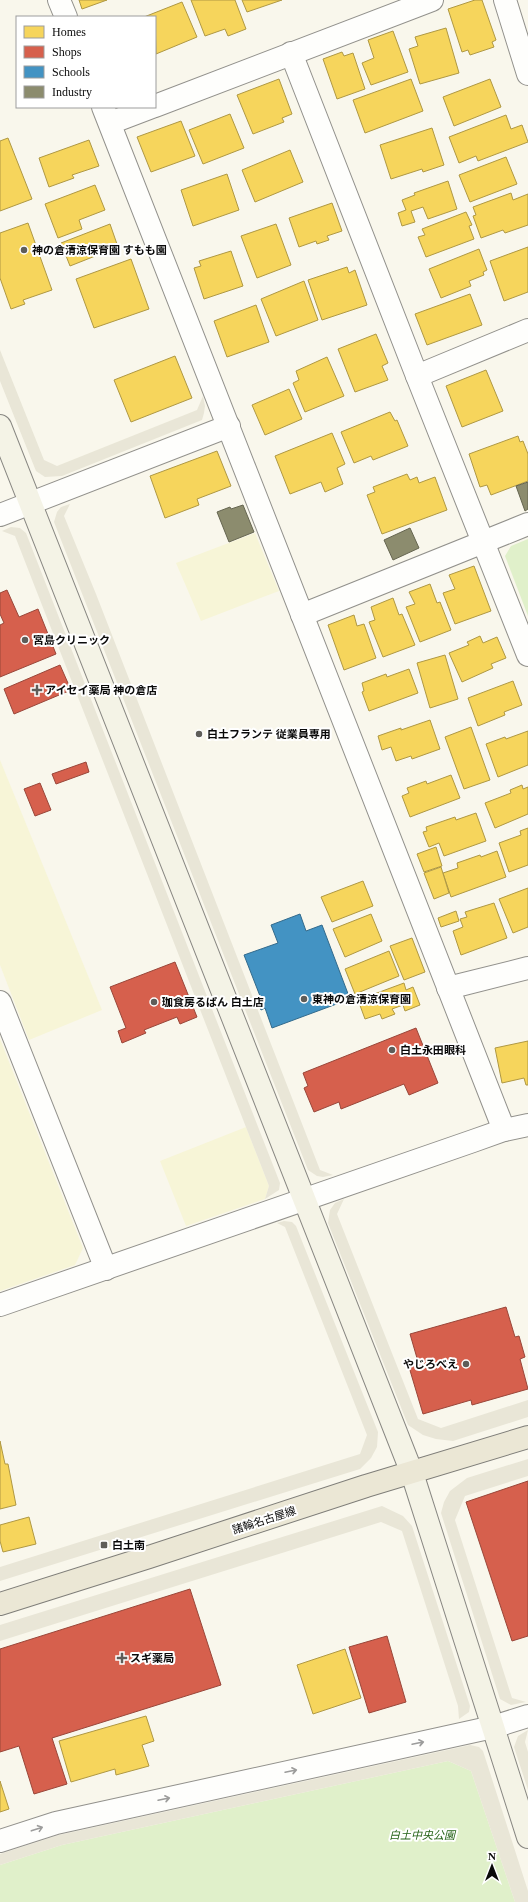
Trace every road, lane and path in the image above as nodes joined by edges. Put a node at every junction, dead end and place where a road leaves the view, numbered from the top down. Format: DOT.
graph roads {
  1 [pos="59,0"];
  2 [pos="432,0"];
  3 [pos="505,0"];
  4 [pos="410,4"];
  5 [pos="66,16"];
  6 [pos="291,53"];
  7 [pos="528,74"];
  8 [pos="156,106"];
  9 [pos="146,108"];
  10 [pos="106,115"];
  11 [pos="528,330"];
  12 [pos="417,376"];
  13 [pos="0,426"];
  14 [pos="229,426"];
  15 [pos="30,503"];
  16 [pos="0,515"];
  17 [pos="528,524"];
  18 [pos="484,542"];
  19 [pos="302,615"];
  20 [pos="528,655"];
  21 [pos="528,968"];
  22 [pos="448,988"];
  23 [pos="0,1002"];
  24 [pos="528,1125"];
  25 [pos="504,1130"];
  26 [pos="304,1199"];
  27 [pos="106,1269"];
  28 [pos="0,1305"];
  29 [pos="528,1437"];
  30 [pos="412,1473"];
  31 [pos="0,1604"];
  32 [pos="528,1716"];
  33 [pos="493,1727"];
  34 [pos="528,1837"];
  35 [pos="0,1841"];
  1 -- 5 [label="street"];
  2 -- 4 [label="street"];
  3 -- 7 [label="street"];
  4 -- 6 [label="street"];
  6 -- 8 [label="street"];
  6 -- 12 [label="street"];
  9 -- 10 [label="street"];
  10 -- 14 [label="street"];
  11 -- 12 [label="street"];
  12 -- 18 [label="street"];
  13 -- 15 [label="street"];
  14 -- 15 [label="street"];
  14 -- 19 [label="street"];
  15 -- 16 [label="street"];
  15 -- 26 [label="street"];
  17 -- 18 [label="street"];
  18 -- 19 [label="street"];
  18 -- 20 [label="street"];
  19 -- 22 [label="street"];
  21 -- 22 [label="street"];
  22 -- 25 [label="street"];
  23 -- 27 [label="street"];
  24 -- 25 [label="street"];
  25 -- 26 [label="street"];
  26 -- 27 [label="street"];
  26 -- 30 [label="street"];
  27 -- 28 [label="street"];
  29 -- 30 [label="main road, 諸輪名古屋線"];
  30 -- 31 [label="main road, 諸輪名古屋線"];
  30 -- 33 [label="street"];
  32 -- 33 [label="street"];
  33 -- 34 [label="street"];
  35 -- 33 [label="street, one-way"];
}
